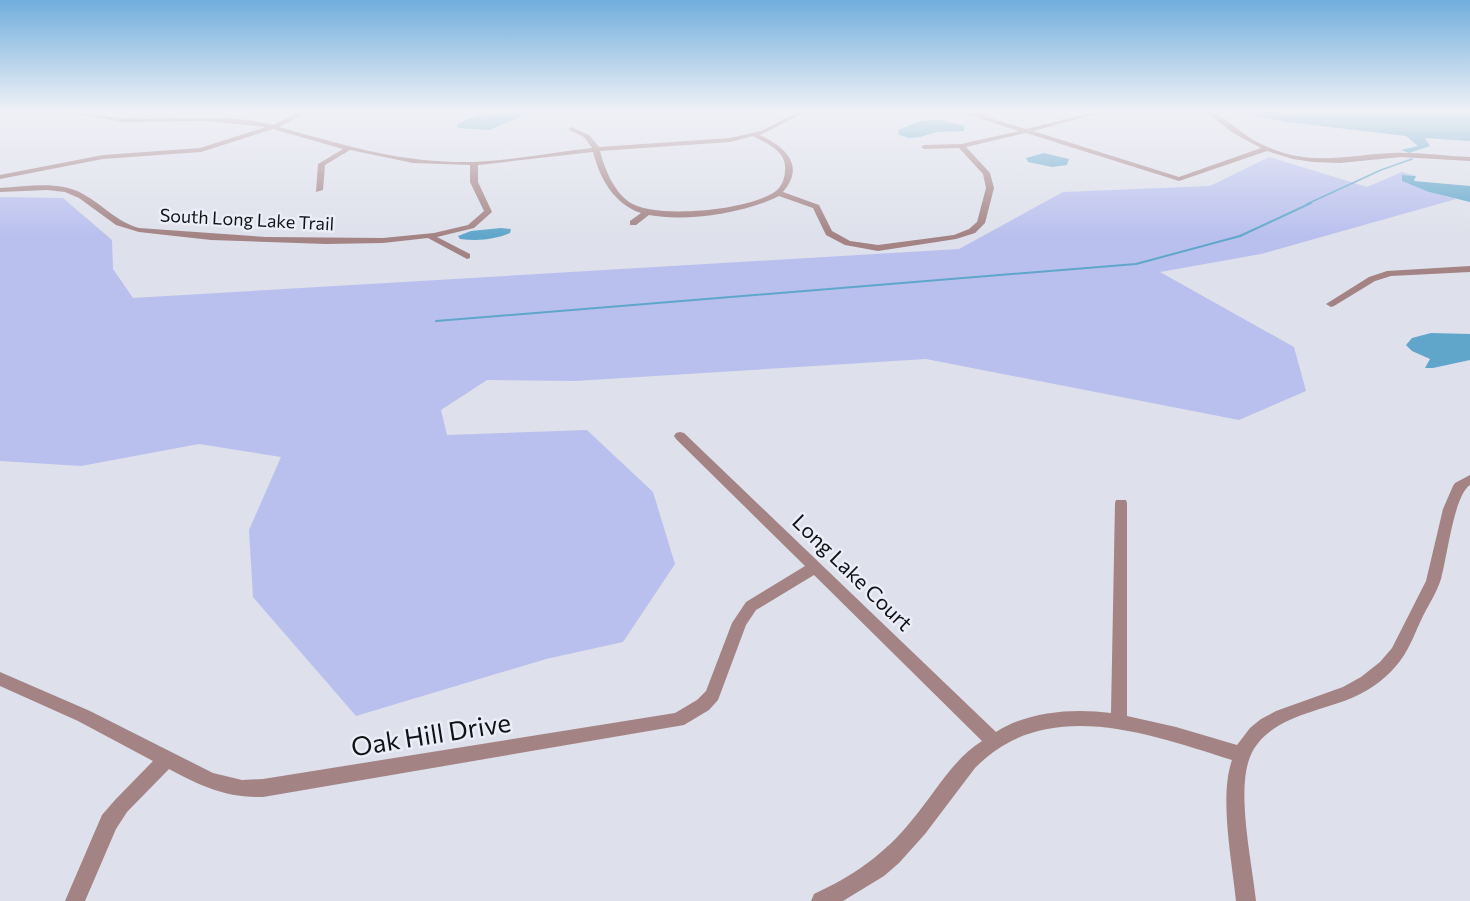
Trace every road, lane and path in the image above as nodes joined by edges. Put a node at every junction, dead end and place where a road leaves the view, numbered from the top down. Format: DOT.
graph roads {
  1 [pos="191,152"];
  2 [pos="342,152"];
  3 [pos="370,152"];
  4 [pos="571,152"];
  5 [pos="597,152"];
  6 [pos="781,152"];
  7 [pos="967,152"];
  8 [pos="1095,152"];
  9 [pos="1257,152"];
  10 [pos="1276,152"];
  11 [pos="1470,159"];
  12 [pos="474,164"];
  13 [pos="0,177"];
  14 [pos="0,190"];
  15 [pos="319,190"];
  16 [pos="778,193"];
  17 [pos="648,213"];
  18 [pos="633,223"];
  19 [pos="431,237"];
  20 [pos="467,256"];
  21 [pos="1470,269"];
  22 [pos="1331,304"];
  23 [pos="680,436"];
  24 [pos="1470,479"];
  25 [pos="1121,503"];
  26 [pos="815,567"];
  27 [pos="0,679"];
  28 [pos="1119,721"];
  29 [pos="994,741"];
  30 [pos="1242,755"];
  31 [pos="168,759"];
  32 [pos="75,901"];
  33 [pos="821,901"];
  34 [pos="1246,901"];
  1 -- 13 [label="street"];
  2 -- 15 [label="street"];
  3 -- 12 [label="street"];
  4 -- 12 [label="street"];
  5 -- 17 [label="street"];
  6 -- 16 [label="street"];
  7 -- 16 [label="street"];
  8 -- 9 [label="street"];
  10 -- 11 [label="street"];
  12 -- 19 [label="street, South Long Lake Trail"];
  14 -- 19 [label="street, South Long Lake Trail"];
  16 -- 17 [label="street"];
  17 -- 18 [label="street"];
  19 -- 20 [label="street"];
  21 -- 22 [label="street"];
  23 -- 26 [label="street, Long Lake Court"];
  24 -- 30 [label="street"];
  25 -- 28 [label="street"];
  26 -- 29 [label="street, Long Lake Court"];
  26 -- 31 [label="street, Oak Hill Drive"];
  27 -- 31 [label="street, Oak Hill Drive"];
  28 -- 29 [label="street"];
  28 -- 30 [label="street"];
  29 -- 33 [label="street"];
  30 -- 34 [label="street"];
  31 -- 32 [label="street"];
}
